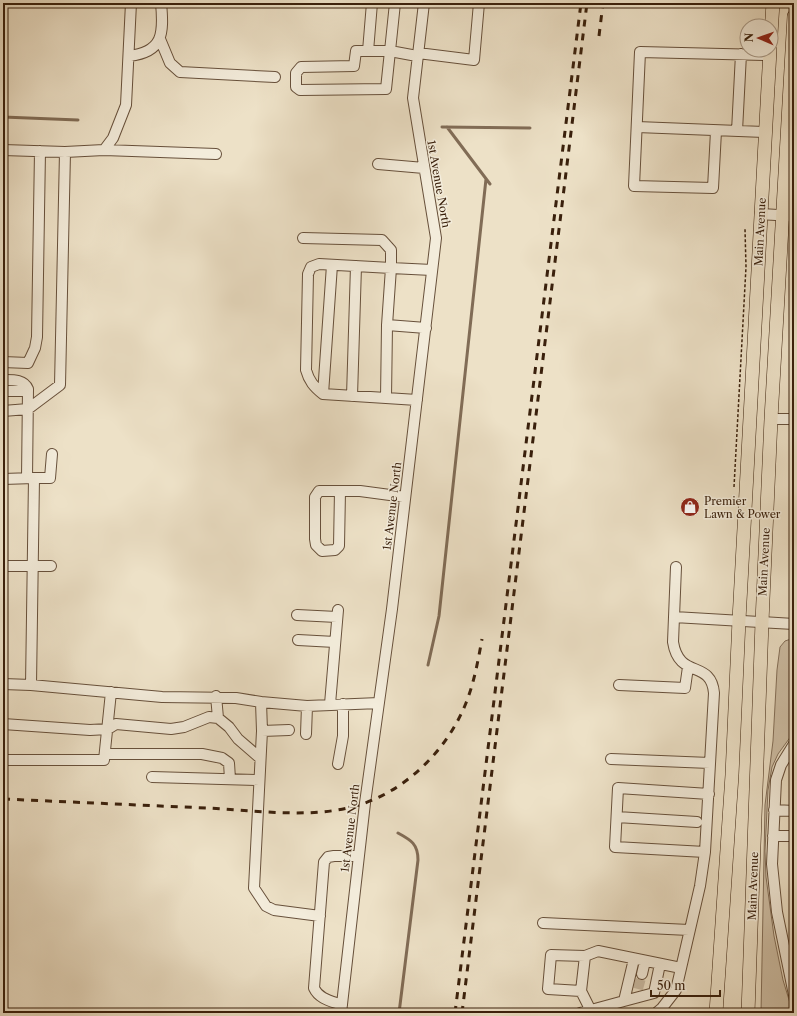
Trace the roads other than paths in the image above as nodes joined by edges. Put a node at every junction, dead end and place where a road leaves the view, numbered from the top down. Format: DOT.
graph roads {
  1 [pos="131,3"];
  2 [pos="161,3"];
  3 [pos="372,3"];
  4 [pos="395,3"];
  5 [pos="424,3"];
  6 [pos="479,3"];
  7 [pos="773,3"];
  8 [pos="794,16"];
  9 [pos="772,18"];
  10 [pos="160,39"];
  11 [pos="368,50"];
  12 [pos="390,51"];
  13 [pos="739,54"];
  14 [pos="418,55"];
  15 [pos="129,56"];
  16 [pos="741,58"];
  17 [pos="770,58"];
  18 [pos="275,77"];
  19 [pos="637,128"];
  20 [pos="716,131"];
  21 [pos="737,131"];
  22 [pos="766,132"];
  23 [pos="3,150"];
  24 [pos="104,150"];
  25 [pos="40,151"];
  26 [pos="66,152"];
  27 [pos="216,154"];
  28 [pos="378,164"];
  29 [pos="424,168"];
  30 [pos="760,214"];
  31 [pos="788,215"];
  32 [pos="302,238"];
  33 [pos="332,265"];
  34 [pos="356,266"];
  35 [pos="391,268"];
  36 [pos="432,270"];
  37 [pos="387,325"];
  38 [pos="426,328"];
  39 [pos="3,362"];
  40 [pos="3,380"];
  41 [pos="3,391"];
  42 [pos="28,391"];
  43 [pos="323,394"];
  44 [pos="352,396"];
  45 [pos="386,398"];
  46 [pos="417,400"];
  47 [pos="28,409"];
  48 [pos="3,411"];
  49 [pos="771,419"];
  50 [pos="794,420"];
  51 [pos="52,454"];
  52 [pos="30,478"];
  53 [pos="3,479"];
  54 [pos="340,491"];
  55 [pos="405,497"];
  56 [pos="3,566"];
  57 [pos="32,566"];
  58 [pos="51,566"];
  59 [pos="676,567"];
  60 [pos="297,615"];
  61 [pos="674,617"];
  62 [pos="739,620"];
  63 [pos="762,622"];
  64 [pos="794,624"];
  65 [pos="298,640"];
  66 [pos="335,642"];
  67 [pos="688,667"];
  68 [pos="3,684"];
  69 [pos="31,685"];
  70 [pos="619,685"];
  71 [pos="110,692"];
  72 [pos="216,696"];
  73 [pos="261,702"];
  74 [pos="379,703"];
  75 [pos="330,704"];
  76 [pos="343,704"];
  77 [pos="307,706"];
  78 [pos="218,718"];
  79 [pos="3,724"];
  80 [pos="108,729"];
  81 [pos="289,730"];
  82 [pos="262,731"];
  83 [pos="306,734"];
  84 [pos="794,744"];
  85 [pos="105,754"];
  86 [pos="260,758"];
  87 [pos="611,759"];
  88 [pos="3,760"];
  89 [pos="710,763"];
  90 [pos="338,764"];
  91 [pos="152,776"];
  92 [pos="230,779"];
  93 [pos="259,780"];
  94 [pos="709,794"];
  95 [pos="774,810"];
  96 [pos="794,811"];
  97 [pos="617,817"];
  98 [pos="697,822"];
  99 [pos="773,836"];
  100 [pos="794,836"];
  101 [pos="705,852"];
  102 [pos="359,856"];
  103 [pos="320,916"];
  104 [pos="543,923"];
  105 [pos="689,930"];
  106 [pos="585,956"];
  107 [pos="634,959"];
  108 [pos="645,961"];
  109 [pos="660,964"];
  110 [pos="681,968"];
  111 [pos="642,974"];
  112 [pos="792,980"];
  113 [pos="581,991"];
  114 [pos="794,995"];
  115 [pos="624,1001"];
  116 [pos="341,1009"];
  117 [pos="591,1011"];
  118 [pos="580,1013"];
  119 [pos="656,1013"];
  120 [pos="716,1013"];
  121 [pos="748,1013"];
  1 -- 15 [label="street"];
  2 -- 10 [label="street"];
  3 -- 11 [label="street"];
  4 -- 12 [label="street"];
  5 -- 14 [label="street, 1st Avenue North"];
  6 -- 14 [label="street"];
  7 -- 9 [label="main road"];
  8 -- 31 [label="main road, Main Avenue"];
  10 -- 15 [label="street"];
  10 -- 18 [label="street"];
  11 -- 12 [label="street"];
  11 -- 12 [label="street"];
  12 -- 14 [label="street"];
  13 -- 19 [label="street"];
  14 -- 29 [label="street, 1st Avenue North"];
  15 -- 24 [label="street"];
  16 -- 21 [label="street"];
  17 -- 22 [label="main road, Main Avenue"];
  19 -- 20 [label="street"];
  19 -- 20 [label="street"];
  20 -- 21 [label="street"];
  21 -- 22 [label="street"];
  22 -- 30 [label="main road, Main Avenue"];
  23 -- 25 [label="street"];
  24 -- 26 [label="street"];
  24 -- 27 [label="street"];
  25 -- 26 [label="street"];
  25 -- 39 [label="street"];
  26 -- 47 [label="street"];
  28 -- 29 [label="street"];
  29 -- 36 [label="street, 1st Avenue North"];
  30 -- 31 [label="street"];
  30 -- 62 [label="main road, Main Avenue"];
  31 -- 49 [label="main road, Main Avenue"];
  32 -- 35 [label="street"];
  33 -- 34 [label="street"];
  33 -- 43 [label="street"];
  33 -- 43 [label="street"];
  34 -- 35 [label="street"];
  34 -- 44 [label="street"];
  35 -- 36 [label="street"];
  35 -- 37 [label="street"];
  36 -- 38 [label="street, 1st Avenue North"];
  37 -- 38 [label="street"];
  37 -- 45 [label="street"];
  38 -- 46 [label="street, 1st Avenue North"];
  40 -- 42 [label="street"];
  41 -- 42 [label="street"];
  42 -- 47 [label="street"];
  43 -- 44 [label="street"];
  44 -- 45 [label="street"];
  45 -- 46 [label="street"];
  46 -- 55 [label="street, 1st Avenue North"];
  47 -- 48 [label="street"];
  47 -- 52 [label="street"];
  49 -- 50 [label="street"];
  49 -- 63 [label="main road, Main Avenue"];
  51 -- 52 [label="street"];
  52 -- 53 [label="street"];
  52 -- 57 [label="street"];
  54 -- 54 [label="street"];
  54 -- 55 [label="street"];
  55 -- 74 [label="street, 1st Avenue North"];
  56 -- 57 [label="street"];
  57 -- 58 [label="street"];
  57 -- 69 [label="street"];
  59 -- 61 [label="street"];
  60 -- 66 [label="street"];
  61 -- 62 [label="street"];
  61 -- 67 [label="street"];
  62 -- 63 [label="street"];
  62 -- 120 [label="main road, Main Avenue"];
  63 -- 64 [label="street"];
  63 -- 121 [label="main road, Main Avenue"];
  65 -- 66 [label="street"];
  66 -- 75 [label="street"];
  67 -- 70 [label="street"];
  67 -- 89 [label="street"];
  68 -- 69 [label="street"];
  69 -- 71 [label="street"];
  71 -- 72 [label="street"];
  71 -- 80 [label="street"];
  72 -- 73 [label="street"];
  72 -- 78 [label="street"];
  73 -- 77 [label="street"];
  73 -- 82 [label="street"];
  74 -- 76 [label="street"];
  74 -- 102 [label="street, 1st Avenue North"];
  75 -- 76 [label="street"];
  75 -- 77 [label="street"];
  76 -- 90 [label="street"];
  77 -- 83 [label="street"];
  78 -- 80 [label="street"];
  78 -- 86 [label="street"];
  79 -- 80 [label="street"];
  80 -- 85 [label="street"];
  81 -- 82 [label="street"];
  82 -- 86 [label="street"];
  84 -- 95 [label="street"];
  85 -- 88 [label="street"];
  85 -- 92 [label="street"];
  86 -- 93 [label="street"];
  87 -- 89 [label="street"];
  89 -- 94 [label="street"];
  91 -- 92 [label="street"];
  92 -- 93 [label="street"];
  93 -- 103 [label="street"];
  94 -- 97 [label="street"];
  94 -- 101 [label="street"];
  95 -- 96 [label="street"];
  95 -- 99 [label="street"];
  97 -- 98 [label="street"];
  97 -- 101 [label="street"];
  99 -- 100 [label="street"];
  99 -- 112 [label="street"];
  101 -- 105 [label="street"];
  102 -- 103 [label="street"];
  102 -- 116 [label="street, 1st Avenue North"];
  103 -- 116 [label="street"];
  104 -- 105 [label="street"];
  105 -- 110 [label="street"];
  106 -- 107 [label="street"];
  106 -- 113 [label="street"];
  106 -- 113 [label="street"];
  107 -- 108 [label="street"];
  107 -- 115 [label="street"];
  108 -- 109 [label="street"];
  108 -- 111 [label="street"];
  109 -- 110 [label="street"];
  109 -- 115 [label="street"];
  110 -- 119 [label="street"];
  112 -- 114 [label="street"];
  113 -- 117 [label="street"];
  115 -- 117 [label="street"];
  117 -- 118 [label="street"];
}
